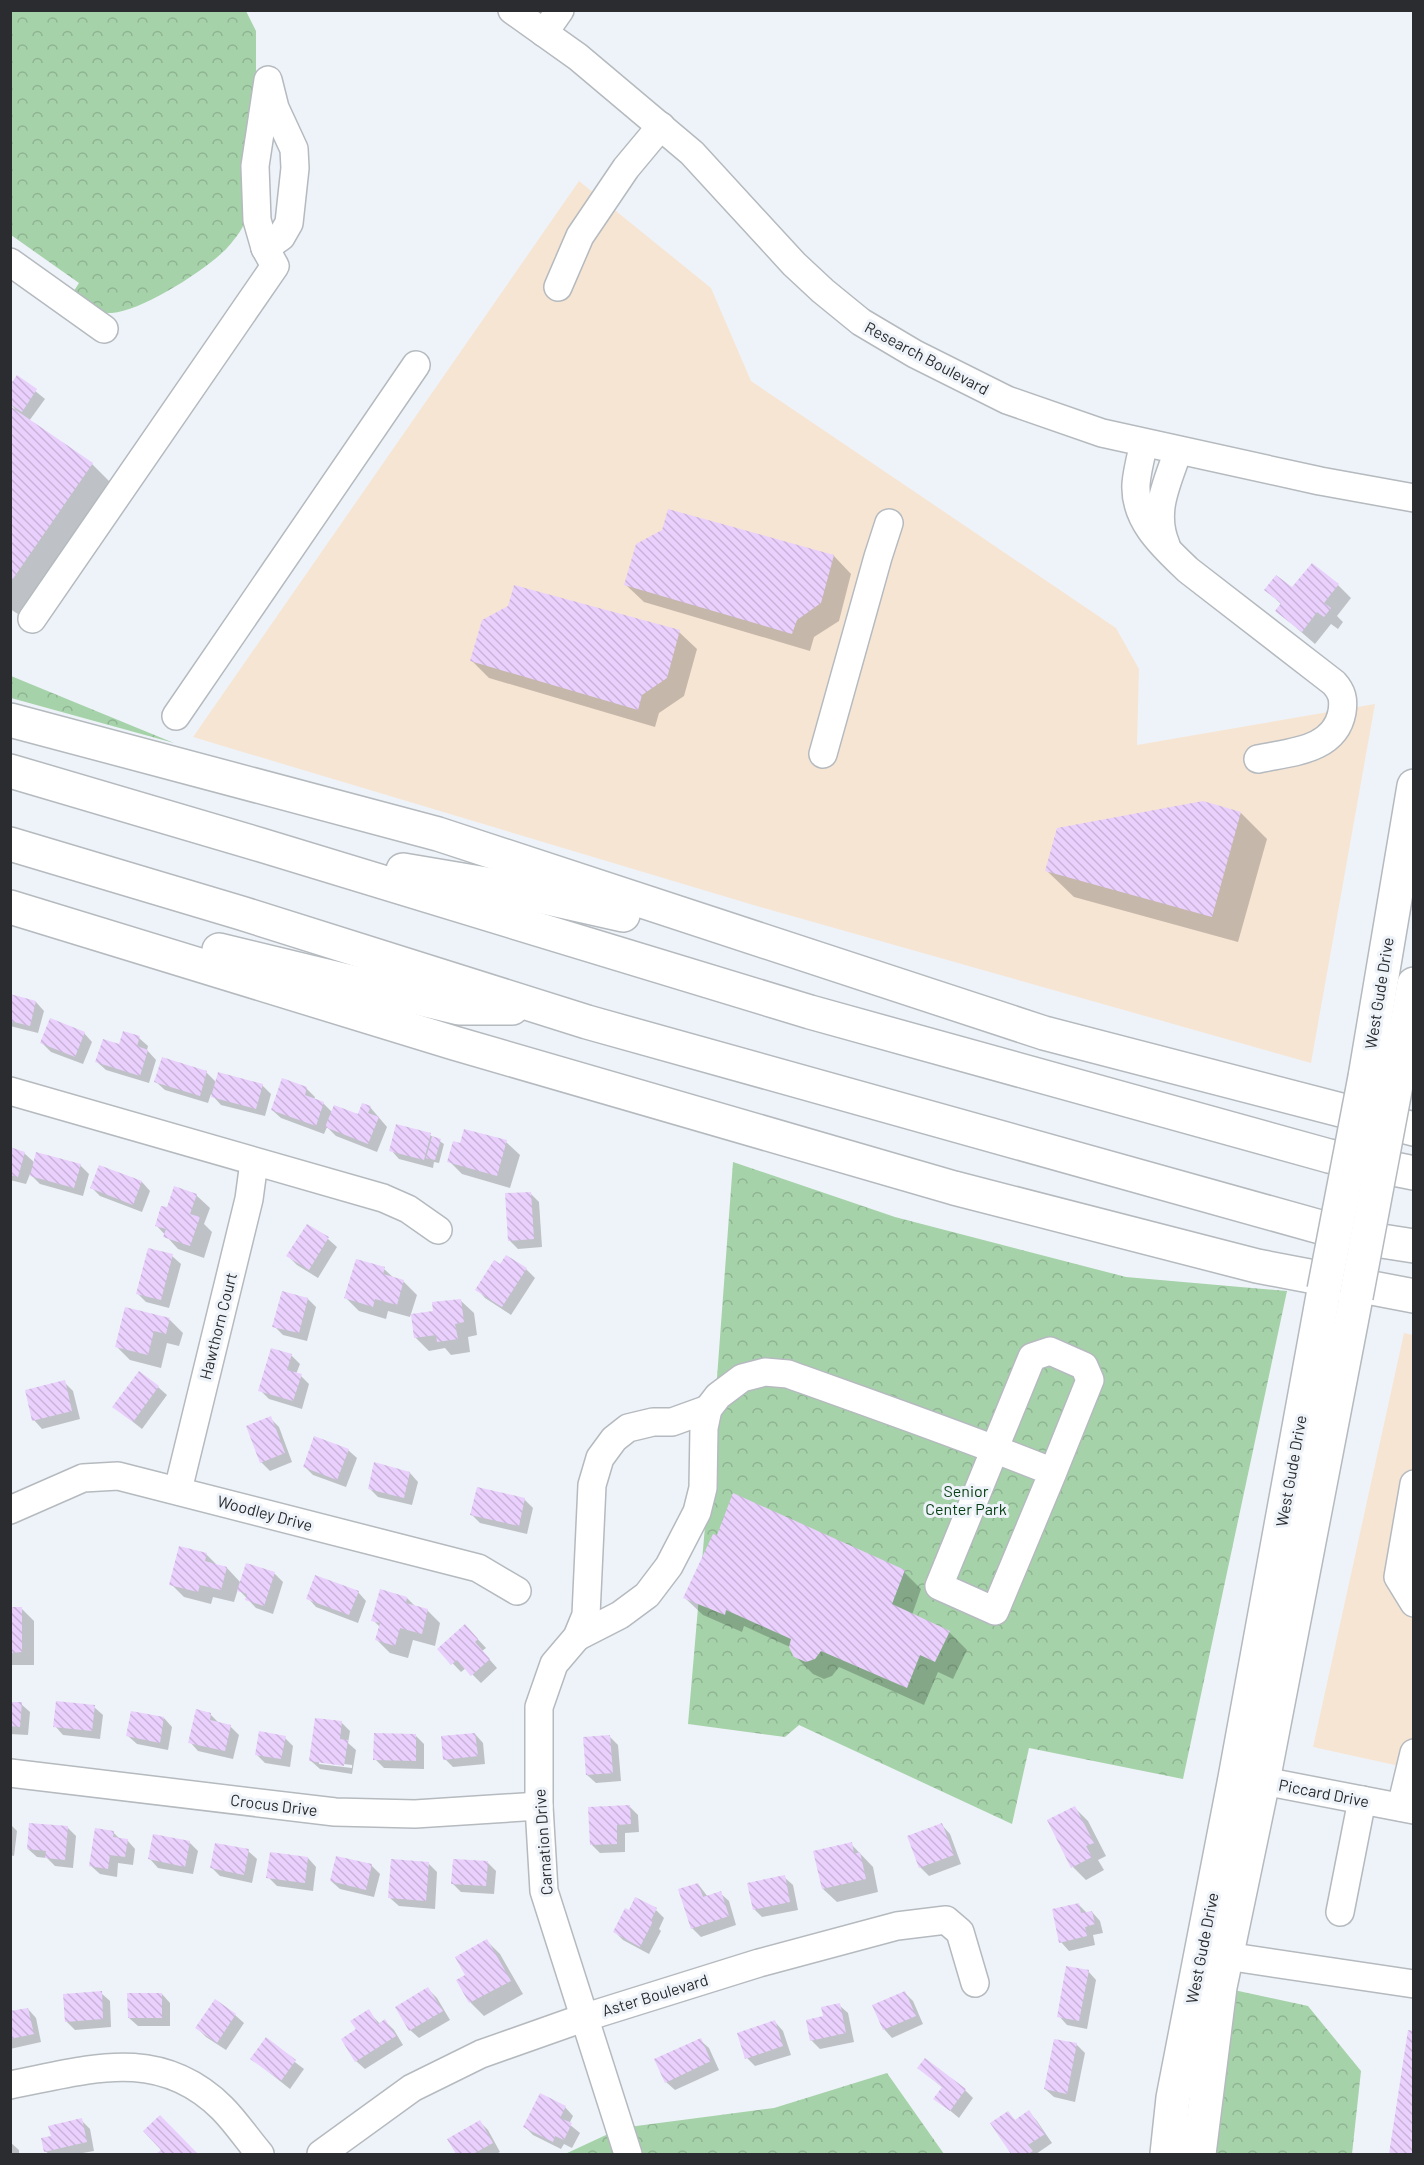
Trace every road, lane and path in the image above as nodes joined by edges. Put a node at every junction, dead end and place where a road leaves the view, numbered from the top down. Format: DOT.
graph roads {
  1 [pos="512,10"];
  2 [pos="560,10"];
  3 [pos="544,33"];
  4 [pos="661,126"];
  5 [pos="255,166"];
  6 [pos="294,168"];
  7 [pos="265,248"];
  8 [pos="10,262"];
  9 [pos="558,287"];
  10 [pos="104,329"];
  11 [pos="416,365"];
  12 [pos="1144,443"];
  13 [pos="1178,451"];
  14 [pos="1413,498"];
  15 [pos="889,523"];
  16 [pos="1169,551"];
  17 [pos="32,619"];
  18 [pos="176,716"];
  19 [pos="10,720"];
  20 [pos="823,754"];
  21 [pos="1258,759"];
  22 [pos="10,771"];
  23 [pos="1413,786"];
  24 [pos="10,844"];
  25 [pos="261,845"];
  26 [pos="10,900"];
  27 [pos="10,907"];
  28 [pos="815,958"];
  29 [pos="1413,984"];
  30 [pos="545,1008"];
  31 [pos="1381,1081"];
  32 [pos="10,1091"];
  33 [pos="1413,1129"];
  34 [pos="254,1162"];
  35 [pos="1413,1173"];
  36 [pos="438,1230"];
  37 [pos="1413,1246"];
  38 [pos="1413,1296"];
  39 [pos="708,1409"];
  40 [pos="662,1422"];
  41 [pos="995,1449"];
  42 [pos="704,1459"];
  43 [pos="1053,1472"];
  44 [pos="1413,1484"];
  45 [pos="178,1490"];
  46 [pos="10,1510"];
  47 [pos="517,1591"];
  48 [pos="1413,1603"];
  49 [pos="577,1637"];
  50 [pos="1413,1753"];
  51 [pos="10,1773"];
  52 [pos="1249,1780"];
  53 [pos="1362,1800"];
  54 [pos="539,1806"];
  55 [pos="1407,1809"];
  56 [pos="1340,1912"];
  57 [pos="1226,1956"];
  58 [pos="975,1983"];
  59 [pos="1413,1984"];
  60 [pos="583,2018"];
  61 [pos="10,2085"];
  62 [pos="260,2154"];
  63 [pos="321,2154"];
  64 [pos="628,2154"];
  65 [pos="1167,2154"];
  66 [pos="1199,2154"];
  1 -- 3 [label="street, Research Boulevard"];
  2 -- 3 [label="street"];
  3 -- 4 [label="street, Research Boulevard"];
  4 -- 9 [label="street"];
  4 -- 12 [label="street, Research Boulevard"];
  5 -- 6 [label="street"];
  5 -- 6 [label="street"];
  5 -- 7 [label="street"];
  6 -- 7 [label="street"];
  7 -- 17 [label="street"];
  8 -- 10 [label="street"];
  11 -- 18 [label="street"];
  12 -- 13 [label="street, Research Boulevard"];
  12 -- 16 [label="street"];
  13 -- 14 [label="street, Research Boulevard"];
  13 -- 16 [label="street"];
  15 -- 20 [label="street"];
  16 -- 21 [label="street"];
  19 -- 28 [label="main road"];
  22 -- 25 [label="main road"];
  23 -- 31 [label="main road, West Gude Drive"];
  24 -- 30 [label="main road"];
  25 -- 28 [label="main road"];
  25 -- 35 [label="main road"];
  26 -- 30 [label="main road"];
  27 -- 38 [label="main road"];
  28 -- 33 [label="main road"];
  29 -- 31 [label="main road, West Gude Drive"];
  30 -- 37 [label="main road"];
  31 -- 52 [label="main road, West Gude Drive, bridge"];
  31 -- 52 [label="main road, West Gude Drive, bridge"];
  32 -- 34 [label="street"];
  34 -- 36 [label="street"];
  34 -- 45 [label="street, Hawthorn Court"];
  39 -- 40 [label="street"];
  39 -- 41 [label="street"];
  39 -- 42 [label="street"];
  40 -- 42 [label="street"];
  40 -- 49 [label="street"];
  41 -- 43 [label="street"];
  41 -- 43 [label="street"];
  41 -- 43 [label="street"];
  42 -- 49 [label="street"];
  44 -- 48 [label="street"];
  45 -- 46 [label="street, Woodley Drive"];
  45 -- 47 [label="street, Woodley Drive"];
  49 -- 54 [label="street, Carnation Drive"];
  50 -- 55 [label="street"];
  51 -- 54 [label="street, Crocus Drive"];
  52 -- 53 [label="street, Piccard Drive"];
  52 -- 57 [label="main road, West Gude Drive"];
  52 -- 65 [label="main road, West Gude Drive"];
  53 -- 55 [label="street, Piccard Drive"];
  53 -- 56 [label="street"];
  54 -- 60 [label="street, Carnation Drive"];
  57 -- 59 [label="street"];
  57 -- 66 [label="main road, West Gude Drive"];
  58 -- 60 [label="street, Aster Boulevard"];
  60 -- 63 [label="street, Aster Boulevard"];
  60 -- 64 [label="street, Carnation Drive"];
  61 -- 62 [label="street"];
}
